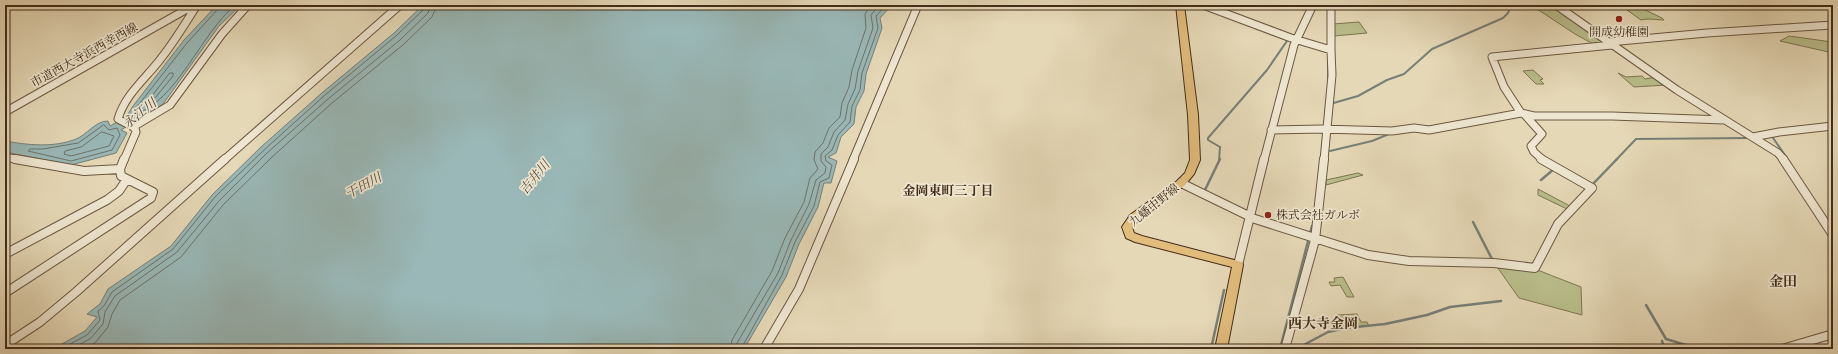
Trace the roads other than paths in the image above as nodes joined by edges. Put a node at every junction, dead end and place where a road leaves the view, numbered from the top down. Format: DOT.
graph roads {
  1 [pos="196,5"];
  2 [pos="203,5"];
  3 [pos="248,5"];
  4 [pos="400,5"];
  5 [pos="918,5"];
  6 [pos="1180,5"];
  7 [pos="1203,5"];
  8 [pos="1313,5"];
  9 [pos="1331,5"];
  10 [pos="1556,5"];
  11 [pos="190,16"];
  12 [pos="1833,25"];
  13 [pos="1296,39"];
  14 [pos="1610,44"];
  15 [pos="1328,50"];
  16 [pos="5,112"];
  17 [pos="1523,114"];
  18 [pos="1724,120"];
  19 [pos="132,126"];
  20 [pos="1833,126"];
  21 [pos="1325,129"];
  22 [pos="1271,130"];
  23 [pos="1753,137"];
  24 [pos="5,157"];
  25 [pos="120,169"];
  26 [pos="128,179"];
  27 [pos="1181,183"];
  28 [pos="1249,216"];
  29 [pos="1833,235"];
  30 [pos="1311,238"];
  31 [pos="5,254"];
  32 [pos="1238,265"];
  33 [pos="5,293"];
  34 [pos="1833,334"];
  35 [pos="5,345"];
  36 [pos="764,349"];
  37 [pos="1221,349"];
  38 [pos="1285,349"];
  39 [pos="1782,349"];
  1 -- 11 [label="street"];
  1 -- 16 [label="street, 市道西大寺浜西幸西線"];
  2 -- 11 [label="street"];
  3 -- 19 [label="street"];
  4 -- 35 [label="street"];
  5 -- 36 [label="street"];
  6 -- 27 [label="main road, 九蟠中野線"];
  7 -- 13 [label="street"];
  8 -- 13 [label="street"];
  9 -- 15 [label="street"];
  10 -- 14 [label="street"];
  11 -- 19 [label="street"];
  12 -- 14 [label="street"];
  13 -- 15 [label="street"];
  13 -- 22 [label="street"];
  14 -- 17 [label="street"];
  14 -- 18 [label="street"];
  15 -- 21 [label="street"];
  17 -- 18 [label="street"];
  17 -- 21 [label="street"];
  17 -- 30 [label="street"];
  18 -- 23 [label="street"];
  19 -- 25 [label="street"];
  20 -- 23 [label="street"];
  21 -- 22 [label="street"];
  21 -- 30 [label="street"];
  22 -- 28 [label="street"];
  23 -- 29 [label="street"];
  24 -- 25 [label="street"];
  25 -- 26 [label="street"];
  26 -- 31 [label="street"];
  26 -- 33 [label="street"];
  27 -- 28 [label="street"];
  27 -- 32 [label="main road, 九蟠中野線"];
  28 -- 30 [label="street"];
  28 -- 32 [label="street"];
  30 -- 38 [label="street"];
  32 -- 37 [label="main road"];
  34 -- 39 [label="street"];
}
